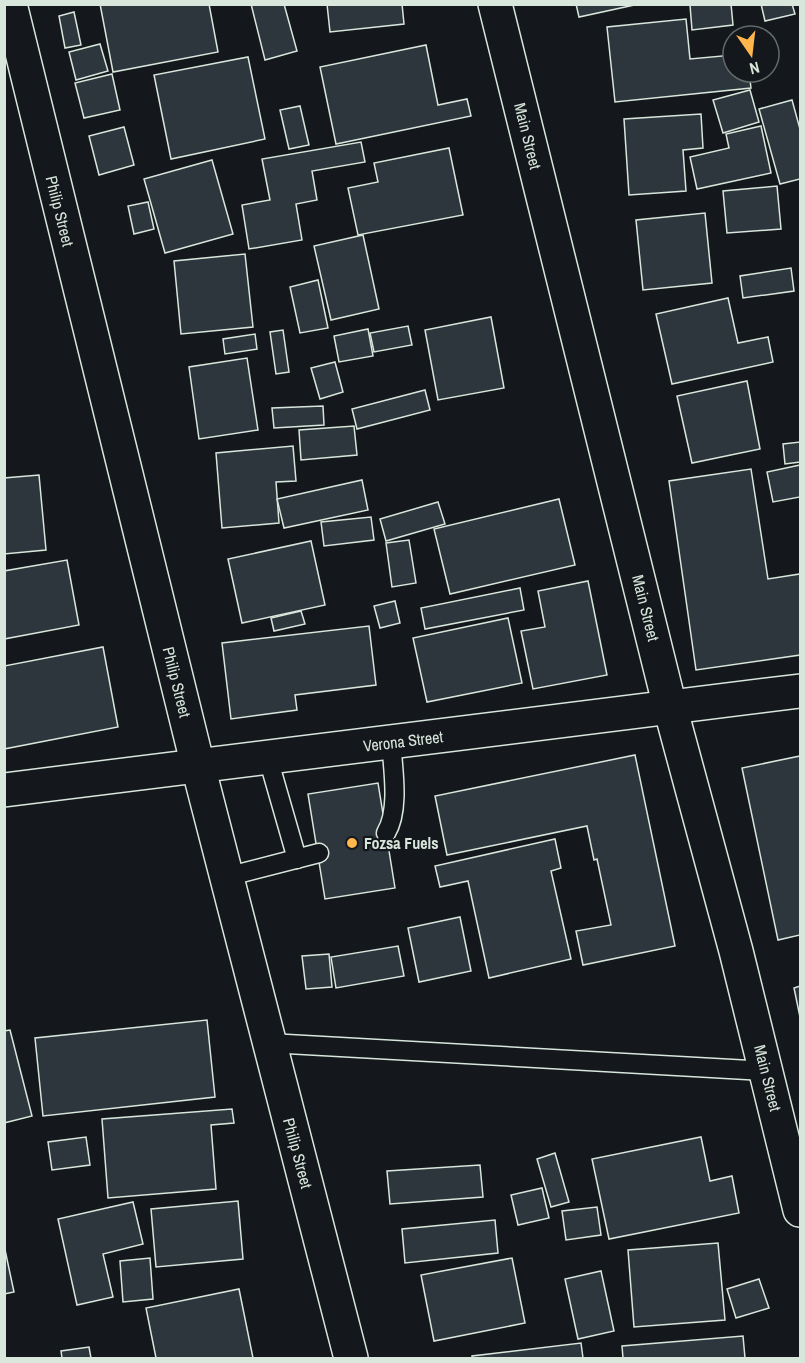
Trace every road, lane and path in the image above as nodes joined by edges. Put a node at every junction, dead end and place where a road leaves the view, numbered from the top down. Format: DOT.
graph roads {
  1 [pos="10,4"];
  2 [pos="495,4"];
  3 [pos="801,691"];
  4 [pos="670,707"];
  5 [pos="392,742"];
  6 [pos="268,758"];
  7 [pos="198,766"];
  8 [pos="4,790"];
  9 [pos="386,834"];
  10 [pos="319,853"];
  11 [pos="297,859"];
  12 [pos="226,877"];
  13 [pos="269,1043"];
  14 [pos="766,1071"];
  15 [pos="801,1210"];
  16 [pos="351,1359"];
  1 -- 7 [label="street, Philip Street"];
  2 -- 4 [label="street, Main Street"];
  3 -- 4 [label="street, Verona Street"];
  4 -- 5 [label="street, Verona Street"];
  4 -- 14 [label="street, Main Street"];
  5 -- 6 [label="street, Verona Street"];
  5 -- 9 [label="lane"];
  6 -- 7 [label="street, Verona Street"];
  6 -- 11 [label="lane"];
  7 -- 8 [label="street, Verona Street"];
  7 -- 12 [label="street, Philip Street"];
  10 -- 11 [label="lane"];
  11 -- 12 [label="lane"];
  12 -- 13 [label="street, Philip Street"];
  13 -- 14 [label="lane"];
  13 -- 16 [label="street, Philip Street"];
  14 -- 15 [label="street, Main Street"];
}
